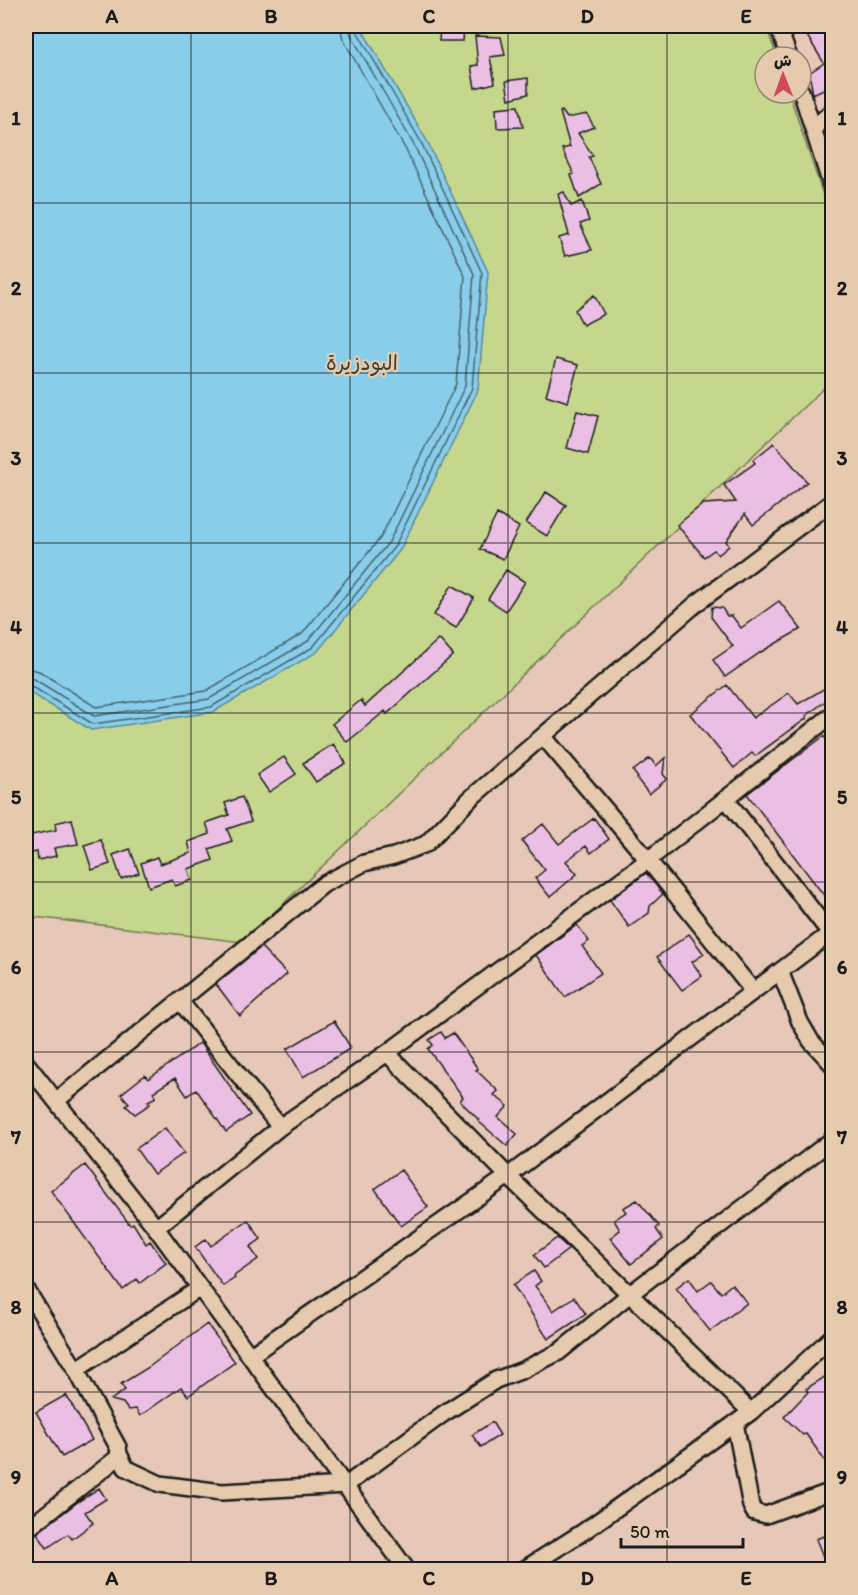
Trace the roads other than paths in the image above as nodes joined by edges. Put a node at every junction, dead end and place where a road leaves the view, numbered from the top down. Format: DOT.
graph roads {
  1 [pos="778,26"];
  2 [pos="785,45"];
  3 [pos="806,105"];
  4 [pos="832,111"];
  5 [pos="814,128"];
  6 [pos="832,188"];
  7 [pos="832,502"];
  8 [pos="832,715"];
  9 [pos="543,736"];
  10 [pos="726,799"];
  11 [pos="648,860"];
  12 [pos="831,933"];
  13 [pos="780,971"];
  14 [pos="753,991"];
  15 [pos="180,1001"];
  16 [pos="387,1053"];
  17 [pos="26,1063"];
  18 [pos="832,1064"];
  19 [pos="56,1101"];
  20 [pos="280,1127"];
  21 [pos="832,1140"];
  22 [pos="508,1176"];
  23 [pos="156,1228"];
  24 [pos="200,1288"];
  25 [pos="26,1289"];
  26 [pos="630,1294"];
  27 [pos="30,1307"];
  28 [pos="832,1337"];
  29 [pos="251,1355"];
  30 [pos="76,1370"];
  31 [pos="751,1412"];
  32 [pos="735,1423"];
  33 [pos="119,1454"];
  34 [pos="346,1485"];
  35 [pos="832,1491"];
  36 [pos="26,1530"];
  37 [pos="407,1569"];
  38 [pos="523,1569"];
  1 -- 2 [label="street"];
  3 -- 5 [label="street"];
  4 -- 5 [label="street"];
  5 -- 6 [label="street"];
  7 -- 9 [label="street"];
  8 -- 10 [label="street"];
  9 -- 11 [label="street"];
  9 -- 15 [label="street"];
  10 -- 11 [label="street"];
  10 -- 12 [label="street"];
  11 -- 14 [label="street"];
  11 -- 16 [label="street"];
  12 -- 13 [label="street"];
  13 -- 14 [label="street"];
  13 -- 18 [label="street"];
  14 -- 22 [label="street"];
  15 -- 19 [label="street"];
  15 -- 20 [label="street"];
  16 -- 20 [label="street"];
  16 -- 22 [label="street"];
  17 -- 19 [label="street"];
  19 -- 23 [label="street"];
  20 -- 23 [label="street"];
  21 -- 26 [label="street"];
  22 -- 26 [label="street"];
  22 -- 29 [label="street"];
  23 -- 24 [label="street"];
  24 -- 29 [label="street"];
  24 -- 30 [label="street"];
  25 -- 27 [label="street"];
  26 -- 31 [label="street"];
  26 -- 34 [label="street"];
  27 -- 30 [label="street"];
  28 -- 31 [label="street"];
  29 -- 34 [label="street"];
  30 -- 33 [label="street"];
  31 -- 32 [label="street"];
  32 -- 35 [label="street"];
  32 -- 38 [label="street"];
  33 -- 34 [label="street"];
  33 -- 36 [label="street"];
  34 -- 37 [label="street"];
}
